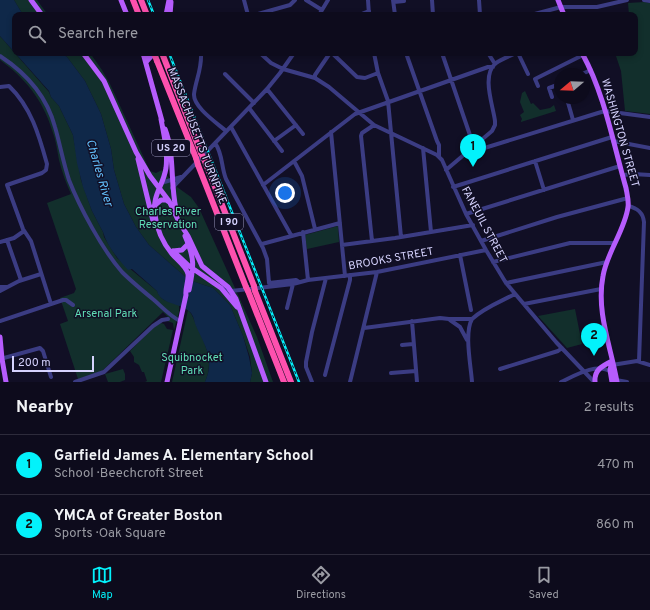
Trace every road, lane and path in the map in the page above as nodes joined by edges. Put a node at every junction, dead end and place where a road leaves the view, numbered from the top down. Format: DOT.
graph roads {
  1 [pos="31,0"];
  2 [pos="121,0"];
  3 [pos="133,0"];
  4 [pos="141,0"];
  5 [pos="170,0"];
  6 [pos="244,0"];
  7 [pos="295,0"];
  8 [pos="306,0"];
  9 [pos="328,0"];
  10 [pos="368,0"];
  11 [pos="432,0"];
  12 [pos="479,0"];
  13 [pos="558,0"];
  14 [pos="628,0"];
  15 [pos="644,0"];
  16 [pos="394,1"];
  17 [pos="404,1"];
  18 [pos="650,1"];
  19 [pos="561,7"];
  20 [pos="322,10"];
  21 [pos="40,12"];
  22 [pos="126,12"];
  23 [pos="138,12"];
  24 [pos="146,12"];
  25 [pos="167,12"];
  26 [pos="170,12"];
  27 [pos="247,12"];
  28 [pos="265,12"];
  29 [pos="369,12"];
  30 [pos="395,12"];
  31 [pos="433,12"];
  32 [pos="480,12"];
  33 [pos="542,12"];
  34 [pos="563,12"];
  35 [pos="0,56"];
  36 [pos="85,56"];
  37 [pos="155,56"];
  38 [pos="163,56"];
  39 [pos="201,56"];
  40 [pos="263,56"];
  41 [pos="292,56"];
  42 [pos="329,56"];
  43 [pos="334,56"];
  44 [pos="375,56"];
  45 [pos="407,56"];
  46 [pos="443,56"];
  47 [pos="490,56"];
  48 [pos="511,56"];
  49 [pos="519,56"];
  50 [pos="578,56"];
  51 [pos="583,56"];
  52 [pos="145,58"];
  53 [pos="494,65"];
  54 [pos="283,69"];
  55 [pos="591,70"];
  56 [pos="378,73"];
  57 [pos="225,74"];
  58 [pos="528,74"];
  59 [pos="315,78"];
  60 [pos="451,80"];
  61 [pos="538,86"];
  62 [pos="554,86"];
  63 [pos="0,87"];
  64 [pos="267,89"];
  65 [pos="419,90"];
  66 [pos="552,97"];
  67 [pos="388,101"];
  68 [pos="254,103"];
  69 [pos="569,104"];
  70 [pos="249,108"];
  71 [pos="359,112"];
  72 [pos="605,112"];
  73 [pos="650,117"];
  74 [pos="161,119"];
  75 [pos="574,120"];
  76 [pos="296,125"];
  77 [pos="374,125"];
  78 [pos="231,127"];
  79 [pos="226,131"];
  80 [pos="331,132"];
  81 [pos="391,133"];
  82 [pos="303,134"];
  83 [pos="613,139"];
  84 [pos="274,141"];
  85 [pos="437,141"];
  86 [pos="215,143"];
  87 [pos="474,147"];
  88 [pos="424,148"];
  89 [pos="650,148"];
  90 [pos="282,151"];
  91 [pos="136,152"];
  92 [pos="434,153"];
  93 [pos="465,154"];
  94 [pos="439,157"];
  95 [pos="294,161"];
  96 [pos="535,161"];
  97 [pos="620,166"];
  98 [pos="446,170"];
  99 [pos="622,175"];
  100 [pos="650,175"];
  101 [pos="183,176"];
  102 [pos="172,180"];
  103 [pos="160,185"];
  104 [pos="263,185"];
  105 [pos="453,187"];
  106 [pos="172,188"];
  107 [pos="544,190"];
  108 [pos="628,198"];
  109 [pos="170,203"];
  110 [pos="154,206"];
  111 [pos="628,206"];
  112 [pos="466,214"];
  113 [pos="179,222"];
  114 [pos="340,223"];
  115 [pos="473,225"];
  116 [pos="315,229"];
  117 [pos="24,231"];
  118 [pos="303,232"];
  119 [pos="431,232"];
  120 [pos="291,235"];
  121 [pos="160,237"];
  122 [pos="401,237"];
  123 [pos="7,240"];
  124 [pos="372,241"];
  125 [pos="481,241"];
  126 [pos="0,242"];
  127 [pos="614,243"];
  128 [pos="188,244"];
  129 [pos="262,244"];
  130 [pos="342,245"];
  131 [pos="486,250"];
  132 [pos="173,251"];
  133 [pos="460,255"];
  134 [pos="493,262"];
  135 [pos="606,262"];
  136 [pos="193,269"];
  137 [pos="377,272"];
  138 [pos="41,274"];
  139 [pos="347,275"];
  140 [pos="190,278"];
  141 [pos="326,278"];
  142 [pos="21,280"];
  143 [pos="308,280"];
  144 [pos="299,282"];
  145 [pos="506,283"];
  146 [pos="293,284"];
  147 [pos="7,286"];
  148 [pos="0,287"];
  149 [pos="221,288"];
  150 [pos="601,289"];
  151 [pos="0,291"];
  152 [pos="231,291"];
  153 [pos="515,294"];
  154 [pos="51,304"];
  155 [pos="524,304"];
  156 [pos="73,306"];
  157 [pos="287,308"];
  158 [pos="471,310"];
  159 [pos="168,319"];
  160 [pos="472,319"];
  161 [pos="449,320"];
  162 [pos="0,321"];
  163 [pos="180,321"];
  164 [pos="412,321"];
  165 [pos="246,324"];
  166 [pos="364,328"];
  167 [pos="0,337"];
  168 [pos="468,342"];
  169 [pos="414,344"];
  170 [pos="402,345"];
  171 [pos="562,348"];
  172 [pos="0,358"];
  173 [pos="639,361"];
  174 [pos="611,365"];
  175 [pos="650,365"];
  176 [pos="500,369"];
  177 [pos="599,369"];
  178 [pos="585,370"];
  179 [pos="416,371"];
  180 [pos="391,373"];
  181 [pos="325,375"];
  182 [pos="52,377"];
  183 [pos="615,381"];
  184 [pos="6,382"];
  185 [pos="75,382"];
  186 [pos="167,382"];
  187 [pos="266,382"];
  188 [pos="284,382"];
  189 [pos="291,382"];
  190 [pos="312,382"];
  191 [pos="350,382"];
  192 [pos="417,382"];
  193 [pos="472,382"];
  194 [pos="561,382"];
  195 [pos="595,382"];
  196 [pos="627,382"];
  1 -- 21 [label="main road"];
  2 -- 22 [label="main road"];
  3 -- 23 [label="highway"];
  4 -- 24 [label="highway"];
  5 -- 25 [label="main road"];
  5 -- 26 [label="main road"];
  6 -- 27 [label="street"];
  7 -- 28 [label="street"];
  8 -- 20 [label="street"];
  9 -- 20 [label="street"];
  10 -- 29 [label="street"];
  11 -- 31 [label="street"];
  12 -- 32 [label="street"];
  13 -- 19 [label="main road"];
  14 -- 19 [label="street"];
  15 -- 18 [label="street"];
  16 -- 17 [label="street"];
  16 -- 30 [label="street"];
  19 -- 33 [label="street"];
  19 -- 34 [label="main road"];
  35 -- 163 [label="street"];
  36 -- 91 [label="main road"];
  37 -- 188 [label="highway, MASSACHUSETTS TURNPIKE / I 90, bridge"];
  38 -- 189 [label="highway, MASSACHUSETTS TURNPIKE / I 90"];
  39 -- 79 [label="street"];
  40 -- 54 [label="street, FANEUIL STREET"];
  41 -- 54 [label="street"];
  42 -- 59 [label="street"];
  43 -- 56 [label="street"];
  44 -- 56 [label="street"];
  45 -- 65 [label="street"];
  46 -- 60 [label="street"];
  47 -- 53 [label="street"];
  48 -- 53 [label="street"];
  49 -- 58 [label="street"];
  50 -- 61 [label="street"];
  51 -- 55 [label="main road, WASHINGTON STREET"];
  52 -- 74 [label="main road, US 20"];
  53 -- 60 [label="street"];
  53 -- 87 [label="street"];
  54 -- 59 [label="street, FANEUIL STREET"];
  54 -- 64 [label="street"];
  55 -- 72 [label="main road, WASHINGTON STREET"];
  56 -- 67 [label="street"];
  57 -- 68 [label="street"];
  59 -- 71 [label="street, FANEUIL STREET"];
  60 -- 65 [label="street"];
  60 -- 87 [label="street"];
  62 -- 66 [label="street"];
  63 -- 117 [label="street"];
  64 -- 68 [label="street"];
  64 -- 76 [label="street"];
  65 -- 67 [label="street"];
  65 -- 85 [label="street"];
  67 -- 71 [label="street"];
  67 -- 81 [label="street"];
  68 -- 70 [label="street"];
  69 -- 75 [label="street"];
  70 -- 78 [label="street"];
  70 -- 84 [label="street"];
  71 -- 77 [label="street, FANEUIL STREET"];
  71 -- 80 [label="street"];
  72 -- 73 [label="street"];
  72 -- 75 [label="street"];
  72 -- 83 [label="main road, WASHINGTON STREET"];
  74 -- 102 [label="main road, US 20"];
  74 -- 103 [label="main road, US 20"];
  75 -- 93 [label="street"];
  76 -- 82 [label="street"];
  76 -- 84 [label="street"];
  77 -- 81 [label="street, FANEUIL STREET"];
  77 -- 124 [label="street"];
  78 -- 79 [label="street"];
  78 -- 104 [label="street"];
  79 -- 86 [label="street"];
  80 -- 95 [label="street"];
  80 -- 114 [label="street"];
  81 -- 88 [label="street, FANEUIL STREET"];
  81 -- 122 [label="street"];
  83 -- 89 [label="street"];
  83 -- 96 [label="street"];
  83 -- 97 [label="main road, WASHINGTON STREET"];
  84 -- 90 [label="street"];
  85 -- 92 [label="street"];
  85 -- 94 [label="street"];
  86 -- 101 [label="street"];
  86 -- 129 [label="street"];
  87 -- 93 [label="street"];
  88 -- 92 [label="street, FANEUIL STREET"];
  88 -- 119 [label="street"];
  91 -- 103 [label="main road"];
  91 -- 121 [label="main road"];
  92 -- 94 [label="street, FANEUIL STREET"];
  93 -- 98 [label="street"];
  94 -- 98 [label="street, FANEUIL STREET"];
  95 -- 104 [label="street"];
  95 -- 116 [label="street"];
  96 -- 105 [label="street"];
  96 -- 107 [label="street"];
  97 -- 99 [label="main road, WASHINGTON STREET"];
  97 -- 107 [label="street"];
  98 -- 105 [label="street, FANEUIL STREET"];
  99 -- 100 [label="street"];
  99 -- 108 [label="main road, WASHINGTON STREET"];
  101 -- 102 [label="street"];
  101 -- 106 [label="street"];
  102 -- 103 [label="street"];
  102 -- 106 [label="main road, US 20"];
  103 -- 109 [label="main road"];
  103 -- 110 [label="main road, US 20"];
  104 -- 120 [label="street"];
  105 -- 112 [label="street, FANEUIL STREET"];
  106 -- 113 [label="main road, US 20"];
  107 -- 112 [label="street"];
  108 -- 111 [label="main road, WASHINGTON STREET"];
  108 -- 125 [label="street"];
  109 -- 110 [label="main road"];
  109 -- 113 [label="main road"];
  110 -- 121 [label="main road, US 20"];
  111 -- 127 [label="main road, WASHINGTON STREET"];
  111 -- 173 [label="street"];
  112 -- 115 [label="street, FANEUIL STREET"];
  113 -- 128 [label="main road, US 20"];
  113 -- 152 [label="main road"];
  114 -- 116 [label="street"];
  114 -- 130 [label="street"];
  115 -- 119 [label="street"];
  115 -- 125 [label="street, FANEUIL STREET"];
  116 -- 118 [label="street"];
  117 -- 123 [label="street"];
  117 -- 138 [label="street"];
  118 -- 120 [label="street"];
  118 -- 143 [label="street"];
  119 -- 122 [label="street"];
  120 -- 129 [label="street"];
  121 -- 132 [label="main road"];
  121 -- 140 [label="main road, US 20"];
  122 -- 124 [label="street"];
  123 -- 126 [label="street"];
  123 -- 142 [label="street"];
  124 -- 130 [label="street"];
  125 -- 131 [label="street, FANEUIL STREET"];
  127 -- 134 [label="street"];
  127 -- 135 [label="main road, WASHINGTON STREET"];
  128 -- 132 [label="main road"];
  128 -- 136 [label="main road, US 20"];
  129 -- 144 [label="street, BROOKS STREET"];
  130 -- 139 [label="street"];
  131 -- 133 [label="street, BROOKS STREET"];
  131 -- 134 [label="street, FANEUIL STREET"];
  132 -- 136 [label="main road"];
  133 -- 137 [label="street, BROOKS STREET"];
  133 -- 158 [label="street"];
  134 -- 145 [label="street, FANEUIL STREET"];
  135 -- 145 [label="street"];
  135 -- 150 [label="main road, WASHINGTON STREET"];
  136 -- 140 [label="main road, US 20"];
  136 -- 149 [label="main road"];
  137 -- 139 [label="street, BROOKS STREET"];
  137 -- 166 [label="street"];
  138 -- 142 [label="street"];
  138 -- 154 [label="street"];
  139 -- 141 [label="street, BROOKS STREET"];
  139 -- 181 [label="street"];
  140 -- 163 [label="main road, US 20"];
  141 -- 143 [label="street, BROOKS STREET"];
  141 -- 190 [label="street"];
  142 -- 147 [label="street"];
  143 -- 144 [label="street, BROOKS STREET"];
  144 -- 146 [label="street, BROOKS STREET"];
  145 -- 153 [label="street, FANEUIL STREET"];
  146 -- 152 [label="street, BROOKS STREET"];
  146 -- 157 [label="street"];
  147 -- 148 [label="street"];
  147 -- 151 [label="street"];
  149 -- 152 [label="street, BROOKS STREET"];
  149 -- 165 [label="main road"];
  150 -- 155 [label="street"];
  150 -- 174 [label="main road, WASHINGTON STREET"];
  152 -- 165 [label="main road"];
  153 -- 155 [label="street, FANEUIL STREET"];
  153 -- 160 [label="street"];
  154 -- 156 [label="street"];
  154 -- 162 [label="street"];
  155 -- 171 [label="street, FANEUIL STREET"];
  159 -- 185 [label="street"];
  160 -- 161 [label="street"];
  160 -- 168 [label="street"];
  161 -- 164 [label="street"];
  161 -- 168 [label="street"];
  163 -- 186 [label="main road, US 20"];
  164 -- 166 [label="street"];
  164 -- 169 [label="street"];
  165 -- 187 [label="main road"];
  166 -- 191 [label="street"];
  167 -- 172 [label="main road"];
  168 -- 193 [label="street"];
  169 -- 170 [label="street"];
  169 -- 179 [label="street"];
  171 -- 176 [label="street"];
  171 -- 178 [label="street, FANEUIL STREET"];
  172 -- 182 [label="street"];
  172 -- 184 [label="main road"];
  173 -- 174 [label="street"];
  173 -- 175 [label="street"];
  174 -- 177 [label="main road"];
  174 -- 177 [label="street"];
  174 -- 183 [label="main road, WASHINGTON STREET"];
  177 -- 178 [label="street"];
  177 -- 195 [label="main road"];
  178 -- 194 [label="street"];
  178 -- 195 [label="street, FANEUIL STREET"];
  179 -- 180 [label="street"];
  179 -- 192 [label="street"];
  183 -- 196 [label="street"];
}
